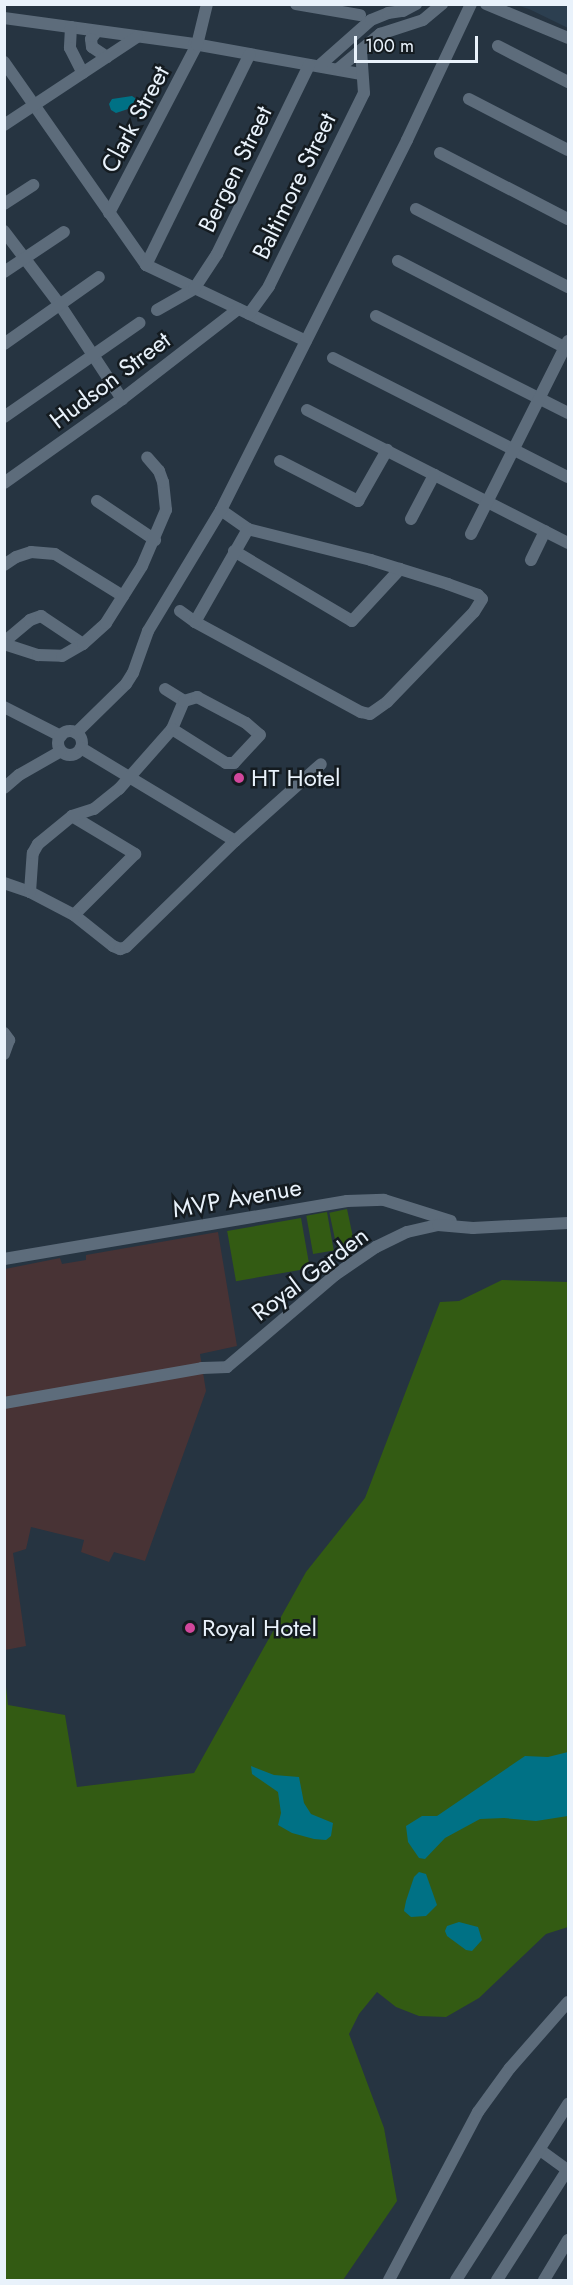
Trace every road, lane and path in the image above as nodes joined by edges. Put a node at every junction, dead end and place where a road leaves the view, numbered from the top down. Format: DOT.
graph roads {
  1 [pos="207,4"];
  2 [pos="296,4"];
  3 [pos="416,4"];
  4 [pos="442,4"];
  5 [pos="471,4"];
  6 [pos="486,4"];
  7 [pos="403,11"];
  8 [pos="360,15"];
  9 [pos="4,18"];
  10 [pos="71,27"];
  11 [pos="410,27"];
  12 [pos="98,31"];
  13 [pos="137,37"];
  14 [pos="568,38"];
  15 [pos="197,45"];
  16 [pos="498,46"];
  17 [pos="361,50"];
  18 [pos="250,54"];
  19 [pos="106,57"];
  20 [pos="4,62"];
  21 [pos="314,66"];
  22 [pos="338,69"];
  23 [pos="83,73"];
  24 [pos="361,74"];
  25 [pos="568,82"];
  26 [pos="469,99"];
  27 [pos="34,104"];
  28 [pos="4,125"];
  29 [pos="568,150"];
  30 [pos="440,153"];
  31 [pos="33,184"];
  32 [pos="4,204"];
  33 [pos="416,209"];
  34 [pos="109,213"];
  35 [pos="568,219"];
  36 [pos="4,231"];
  37 [pos="64,232"];
  38 [pos="24,258"];
  39 [pos="398,261"];
  40 [pos="146,265"];
  41 [pos="4,272"];
  42 [pos="99,277"];
  43 [pos="568,287"];
  44 [pos="194,289"];
  45 [pos="60,305"];
  46 [pos="157,310"];
  47 [pos="244,312"];
  48 [pos="376,316"];
  49 [pos="139,322"];
  50 [pos="300,338"];
  51 [pos="4,344"];
  52 [pos="567,346"];
  53 [pos="91,354"];
  54 [pos="333,358"];
  55 [pos="539,398"];
  56 [pos="122,399"];
  57 [pos="307,410"];
  58 [pos="568,413"];
  59 [pos="4,417"];
  60 [pos="513,449"];
  61 [pos="387,450"];
  62 [pos="147,457"];
  63 [pos="280,461"];
  64 [pos="434,475"];
  65 [pos="568,477"];
  66 [pos="4,483"];
  67 [pos="97,501"];
  68 [pos="486,501"];
  69 [pos="221,510"];
  70 [pos="411,519"];
  71 [pos="248,529"];
  72 [pos="545,531"];
  73 [pos="471,534"];
  74 [pos="155,540"];
  75 [pos="568,543"];
  76 [pos="234,551"];
  77 [pos="531,560"];
  78 [pos="4,565"];
  79 [pos="400,569"];
  80 [pos="123,596"];
  81 [pos="180,611"];
  82 [pos="195,622"];
  83 [pos="4,643"];
  84 [pos="84,644"];
  85 [pos="165,689"];
  86 [pos="184,701"];
  87 [pos="4,707"];
  88 [pos="172,729"];
  89 [pos="76,733"];
  90 [pos="61,736"];
  91 [pos="81,748"];
  92 [pos="61,751"];
  93 [pos="321,764"];
  94 [pos="128,777"];
  95 [pos="4,788"];
  96 [pos="72,816"];
  97 [pos="235,842"];
  98 [pos="4,883"];
  99 [pos="30,892"];
  100 [pos="74,915"];
  101 [pos="4,1033"];
  102 [pos="4,1053"];
  103 [pos="568,1223"];
  104 [pos="473,1228"];
  105 [pos="4,1259"];
  106 [pos="4,1403"];
  107 [pos="568,2002"];
  108 [pos="568,2104"];
  109 [pos="540,2150"];
  110 [pos="568,2169"];
  111 [pos="568,2240"];
  112 [pos="502,2279"];
  113 [pos="389,2280"];
  114 [pos="456,2280"];
  115 [pos="544,2280"];
  1 -- 15 [label="street, Clark Street"];
  2 -- 8 [label="street"];
  3 -- 7 [label="street"];
  4 -- 11 [label="street"];
  5 -- 50 [label="street"];
  6 -- 14 [label="street"];
  7 -- 11 [label="street"];
  7 -- 21 [label="street"];
  9 -- 10 [label="street"];
  10 -- 12 [label="street"];
  10 -- 23 [label="street"];
  11 -- 17 [label="street"];
  12 -- 13 [label="street"];
  12 -- 19 [label="street"];
  13 -- 15 [label="street"];
  13 -- 19 [label="street"];
  15 -- 18 [label="street"];
  15 -- 34 [label="street, Clark Street"];
  16 -- 25 [label="street"];
  17 -- 22 [label="street"];
  17 -- 24 [label="street, Baltimore Street"];
  18 -- 21 [label="street"];
  18 -- 40 [label="street"];
  19 -- 23 [label="street"];
  20 -- 27 [label="street"];
  21 -- 22 [label="street"];
  21 -- 44 [label="street, Bergen Street"];
  22 -- 24 [label="street"];
  23 -- 27 [label="street"];
  24 -- 47 [label="street, Baltimore Street"];
  26 -- 29 [label="street"];
  27 -- 28 [label="street"];
  27 -- 34 [label="street"];
  30 -- 35 [label="street"];
  31 -- 32 [label="street"];
  33 -- 43 [label="street"];
  34 -- 40 [label="street"];
  36 -- 38 [label="street"];
  37 -- 38 [label="street"];
  38 -- 41 [label="street"];
  38 -- 45 [label="street"];
  39 -- 52 [label="street"];
  40 -- 44 [label="street"];
  42 -- 45 [label="street"];
  44 -- 46 [label="street"];
  44 -- 47 [label="street"];
  45 -- 51 [label="street"];
  45 -- 53 [label="street"];
  47 -- 50 [label="street"];
  47 -- 56 [label="street, Hudson Street"];
  48 -- 55 [label="street"];
  49 -- 53 [label="street"];
  50 -- 69 [label="street"];
  52 -- 55 [label="street"];
  53 -- 56 [label="street"];
  53 -- 59 [label="street"];
  54 -- 60 [label="street"];
  55 -- 58 [label="street"];
  55 -- 60 [label="street"];
  56 -- 66 [label="street, Hudson Street"];
  57 -- 61 [label="street"];
  60 -- 65 [label="street"];
  60 -- 68 [label="street"];
  61 -- 63 [label="street"];
  61 -- 64 [label="street"];
  62 -- 74 [label="street"];
  64 -- 68 [label="street"];
  64 -- 70 [label="street"];
  67 -- 74 [label="street"];
  68 -- 72 [label="street"];
  68 -- 73 [label="street"];
  69 -- 71 [label="street"];
  69 -- 89 [label="street"];
  71 -- 76 [label="street"];
  71 -- 79 [label="street"];
  72 -- 75 [label="street"];
  72 -- 77 [label="street"];
  74 -- 80 [label="street"];
  76 -- 79 [label="street"];
  76 -- 82 [label="street"];
  78 -- 80 [label="street"];
  79 -- 82 [label="street"];
  80 -- 84 [label="street"];
  81 -- 82 [label="street"];
  83 -- 84 [label="street"];
  83 -- 84 [label="street"];
  85 -- 86 [label="street"];
  86 -- 88 [label="street"];
  86 -- 88 [label="street"];
  87 -- 90 [label="street"];
  88 -- 94 [label="street"];
  89 -- 90 [label="street"];
  89 -- 91 [label="street"];
  90 -- 92 [label="street"];
  91 -- 92 [label="street"];
  91 -- 94 [label="street"];
  92 -- 95 [label="street"];
  93 -- 97 [label="street"];
  94 -- 96 [label="street"];
  94 -- 97 [label="street"];
  96 -- 99 [label="street"];
  96 -- 100 [label="street"];
  97 -- 100 [label="street"];
  98 -- 99 [label="street"];
  99 -- 100 [label="street"];
  101 -- 102 [label="street"];
  103 -- 104 [label="street, Royal Garden"];
  104 -- 105 [label="street, MVP Avenue"];
  104 -- 106 [label="street, Royal Garden"];
  107 -- 113 [label="street"];
  108 -- 109 [label="street"];
  109 -- 110 [label="street"];
  109 -- 114 [label="street"];
  110 -- 112 [label="street"];
  111 -- 115 [label="street"];
}
